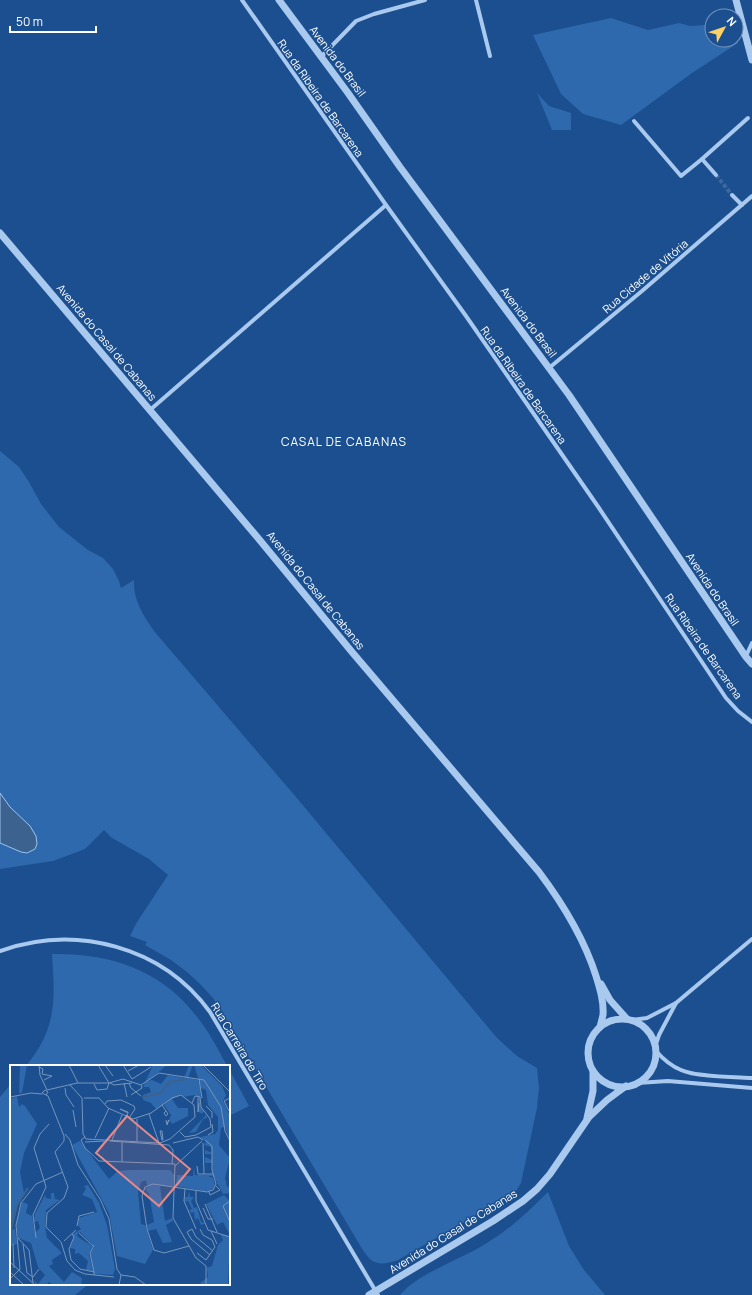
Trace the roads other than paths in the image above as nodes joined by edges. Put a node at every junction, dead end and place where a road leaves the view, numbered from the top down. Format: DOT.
graph roads {
  1 [pos="242,0"];
  2 [pos="279,0"];
  3 [pos="425,0"];
  4 [pos="476,0"];
  5 [pos="736,0"];
  6 [pos="750,43"];
  7 [pos="490,56"];
  8 [pos="321,57"];
  9 [pos="752,60"];
  10 [pos="748,118"];
  11 [pos="634,121"];
  12 [pos="702,159"];
  13 [pos="716,175"];
  14 [pos="732,195"];
  15 [pos="752,196"];
  16 [pos="386,205"];
  17 [pos="742,206"];
  18 [pos="0,233"];
  19 [pos="549,368"];
  20 [pos="150,410"];
  21 [pos="645,577"];
  22 [pos="752,643"];
  23 [pos="746,657"];
  24 [pos="752,664"];
  25 [pos="752,722"];
  26 [pos="752,939"];
  27 [pos="0,951"];
  28 [pos="596,974"];
  29 [pos="676,1003"];
  30 [pos="629,1020"];
  31 [pos="600,1027"];
  32 [pos="655,1049"];
  33 [pos="593,1071"];
  34 [pos="752,1078"];
  35 [pos="637,1083"];
  36 [pos="626,1086"];
  37 [pos="752,1088"];
  38 [pos="586,1121"];
  39 [pos="377,1293"];
  40 [pos="369,1295"];
  1 -- 16 [label="street, Rua da Ribeira de Barcarena"];
  2 -- 8 [label="street, Avenida do Brasil"];
  3 -- 8 [label="street"];
  4 -- 7 [label="street"];
  5 -- 6 [label="street"];
  6 -- 9 [label="street"];
  8 -- 19 [label="street, Avenida do Brasil"];
  10 -- 12 [label="street"];
  11 -- 12 [label="street"];
  12 -- 13 [label="street"];
  14 -- 17 [label="street"];
  15 -- 17 [label="street, Rua Cidade de Vitória"];
  16 -- 20 [label="street"];
  16 -- 21 [label="street, Rua da Ribeira de Barcarena"];
  17 -- 19 [label="street, Rua Cidade de Vitória"];
  18 -- 20 [label="street, Avenida do Casal de Cabanas"];
  19 -- 23 [label="street, Avenida do Brasil"];
  20 -- 28 [label="street, Avenida do Casal de Cabanas"];
  21 -- 25 [label="street, Rua Ribeira de Barcarena"];
  22 -- 23 [label="street"];
  23 -- 24 [label="street, Avenida do Brasil"];
  26 -- 29 [label="street"];
  27 -- 39 [label="street, Rua Carreira de Tiro"];
  28 -- 30 [label="street, Avenida do Casal de Cabanas"];
  28 -- 31 [label="street, Avenida do Casal de Cabanas"];
  29 -- 30 [label="street"];
  29 -- 32 [label="street"];
  30 -- 31 [label="street"];
  30 -- 32 [label="street, Avenida do Casal de Cabanas"];
  31 -- 33 [label="street, Avenida do Casal de Cabanas"];
  32 -- 34 [label="street"];
  32 -- 35 [label="street, Avenida do Casal de Cabanas"];
  33 -- 36 [label="street, Avenida do Casal de Cabanas"];
  33 -- 38 [label="street, Avenida do Casal de Cabanas"];
  35 -- 36 [label="street, Avenida do Casal de Cabanas"];
  35 -- 37 [label="street"];
  36 -- 38 [label="street, Avenida do Casal de Cabanas"];
  38 -- 39 [label="street, Avenida do Casal de Cabanas"];
  39 -- 40 [label="street, Avenida do Casal de Cabanas"];
}
